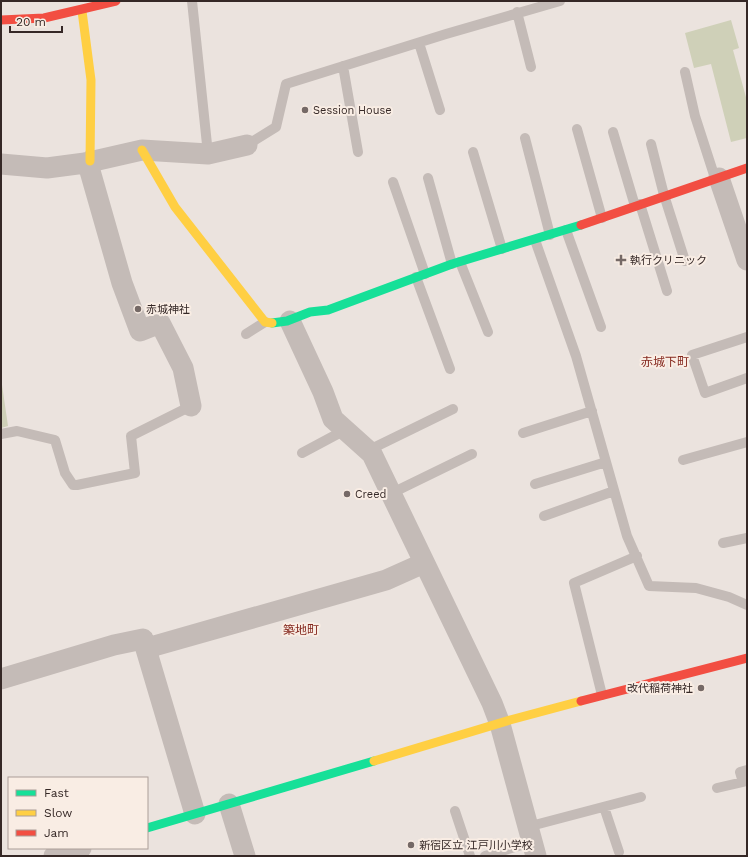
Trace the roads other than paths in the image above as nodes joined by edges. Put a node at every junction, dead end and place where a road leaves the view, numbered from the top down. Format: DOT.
graph roads {
  1 [pos="116,1"];
  2 [pos="192,1"];
  3 [pos="560,1"];
  4 [pos="82,11"];
  5 [pos="517,12"];
  6 [pos="1,20"];
  7 [pos="420,43"];
  8 [pos="343,66"];
  9 [pos="531,67"];
  10 [pos="685,72"];
  11 [pos="440,110"];
  12 [pos="577,129"];
  13 [pos="613,132"];
  14 [pos="524,138"];
  15 [pos="651,144"];
  16 [pos="247,145"];
  17 [pos="142,150"];
  18 [pos="358,152"];
  19 [pos="473,152"];
  20 [pos="208,154"];
  21 [pos="90,161"];
  22 [pos="1,164"];
  23 [pos="747,168"];
  24 [pos="428,178"];
  25 [pos="717,178"];
  26 [pos="393,182"];
  27 [pos="664,195"];
  28 [pos="637,205"];
  29 [pos="602,218"];
  30 [pos="566,230"];
  31 [pos="550,235"];
  32 [pos="535,240"];
  33 [pos="502,249"];
  34 [pos="747,260"];
  35 [pos="684,261"];
  36 [pos="456,263"];
  37 [pos="421,275"];
  38 [pos="667,291"];
  39 [pos="290,321"];
  40 [pos="265,322"];
  41 [pos="601,327"];
  42 [pos="488,332"];
  43 [pos="246,334"];
  44 [pos="747,337"];
  45 [pos="450,369"];
  46 [pos="747,378"];
  47 [pos="191,406"];
  48 [pos="453,409"];
  49 [pos="592,411"];
  50 [pos="345,430"];
  51 [pos="523,433"];
  52 [pos="1,434"];
  53 [pos="747,442"];
  54 [pos="368,450"];
  55 [pos="302,453"];
  56 [pos="472,454"];
  57 [pos="683,460"];
  58 [pos="606,462"];
  59 [pos="535,484"];
  60 [pos="614,491"];
  61 [pos="392,493"];
  62 [pos="544,516"];
  63 [pos="747,538"];
  64 [pos="723,543"];
  65 [pos="636,556"];
  66 [pos="424,563"];
  67 [pos="747,605"];
  68 [pos="147,648"];
  69 [pos="747,658"];
  70 [pos="1,680"];
  71 [pos="602,695"];
  72 [pos="500,724"];
  73 [pos="747,770"];
  74 [pos="716,788"];
  75 [pos="641,797"];
  76 [pos="229,804"];
  77 [pos="604,806"];
  78 [pos="456,811"];
  79 [pos="195,814"];
  80 [pos="148,828"];
  81 [pos="532,842"];
  82 [pos="78,849"];
  83 [pos="619,852"];
  84 [pos="54,856"];
  85 [pos="245,856"];
  86 [pos="470,856"];
  87 [pos="484,856"];
  1 -- 4 [label="street"];
  2 -- 20 [label="lane"];
  3 -- 5 [label="lane"];
  4 -- 6 [label="street"];
  4 -- 21 [label="street"];
  5 -- 7 [label="lane"];
  5 -- 9 [label="lane"];
  7 -- 8 [label="lane"];
  7 -- 11 [label="lane"];
  8 -- 16 [label="lane"];
  8 -- 18 [label="lane"];
  10 -- 25 [label="lane"];
  12 -- 29 [label="lane"];
  13 -- 28 [label="lane"];
  14 -- 31 [label="lane"];
  15 -- 27 [label="lane"];
  16 -- 20 [label="street"];
  17 -- 20 [label="street"];
  17 -- 21 [label="street"];
  17 -- 40 [label="street"];
  19 -- 33 [label="lane"];
  21 -- 22 [label="street"];
  21 -- 47 [label="street"];
  23 -- 25 [label="street"];
  24 -- 36 [label="lane"];
  25 -- 27 [label="street"];
  25 -- 34 [label="street"];
  26 -- 37 [label="lane"];
  27 -- 28 [label="street"];
  27 -- 35 [label="lane"];
  28 -- 29 [label="street"];
  28 -- 38 [label="lane"];
  29 -- 30 [label="street"];
  30 -- 31 [label="street"];
  30 -- 41 [label="lane"];
  31 -- 32 [label="street"];
  32 -- 33 [label="street"];
  32 -- 49 [label="lane"];
  33 -- 36 [label="street"];
  36 -- 37 [label="street"];
  36 -- 42 [label="lane"];
  37 -- 39 [label="street"];
  37 -- 45 [label="lane"];
  39 -- 40 [label="street"];
  39 -- 50 [label="street"];
  40 -- 43 [label="lane"];
  44 -- 46 [label="lane"];
  47 -- 52 [label="lane"];
  48 -- 54 [label="lane"];
  49 -- 51 [label="lane"];
  49 -- 58 [label="lane"];
  50 -- 54 [label="street"];
  50 -- 55 [label="lane"];
  53 -- 57 [label="lane"];
  54 -- 61 [label="street"];
  56 -- 61 [label="lane"];
  58 -- 59 [label="lane"];
  58 -- 60 [label="lane"];
  60 -- 62 [label="lane"];
  60 -- 65 [label="lane"];
  61 -- 66 [label="street"];
  63 -- 64 [label="lane"];
  65 -- 67 [label="lane"];
  65 -- 71 [label="lane"];
  66 -- 68 [label="street"];
  66 -- 72 [label="street"];
  68 -- 70 [label="street"];
  68 -- 79 [label="street"];
  69 -- 71 [label="street"];
  71 -- 72 [label="street"];
  72 -- 76 [label="street"];
  72 -- 81 [label="street"];
  73 -- 74 [label="lane"];
  75 -- 77 [label="lane"];
  76 -- 79 [label="street"];
  76 -- 85 [label="street"];
  77 -- 81 [label="lane"];
  77 -- 83 [label="lane"];
  78 -- 86 [label="lane"];
  79 -- 80 [label="street"];
  81 -- 87 [label="lane"];
  82 -- 84 [label="street"];
}
